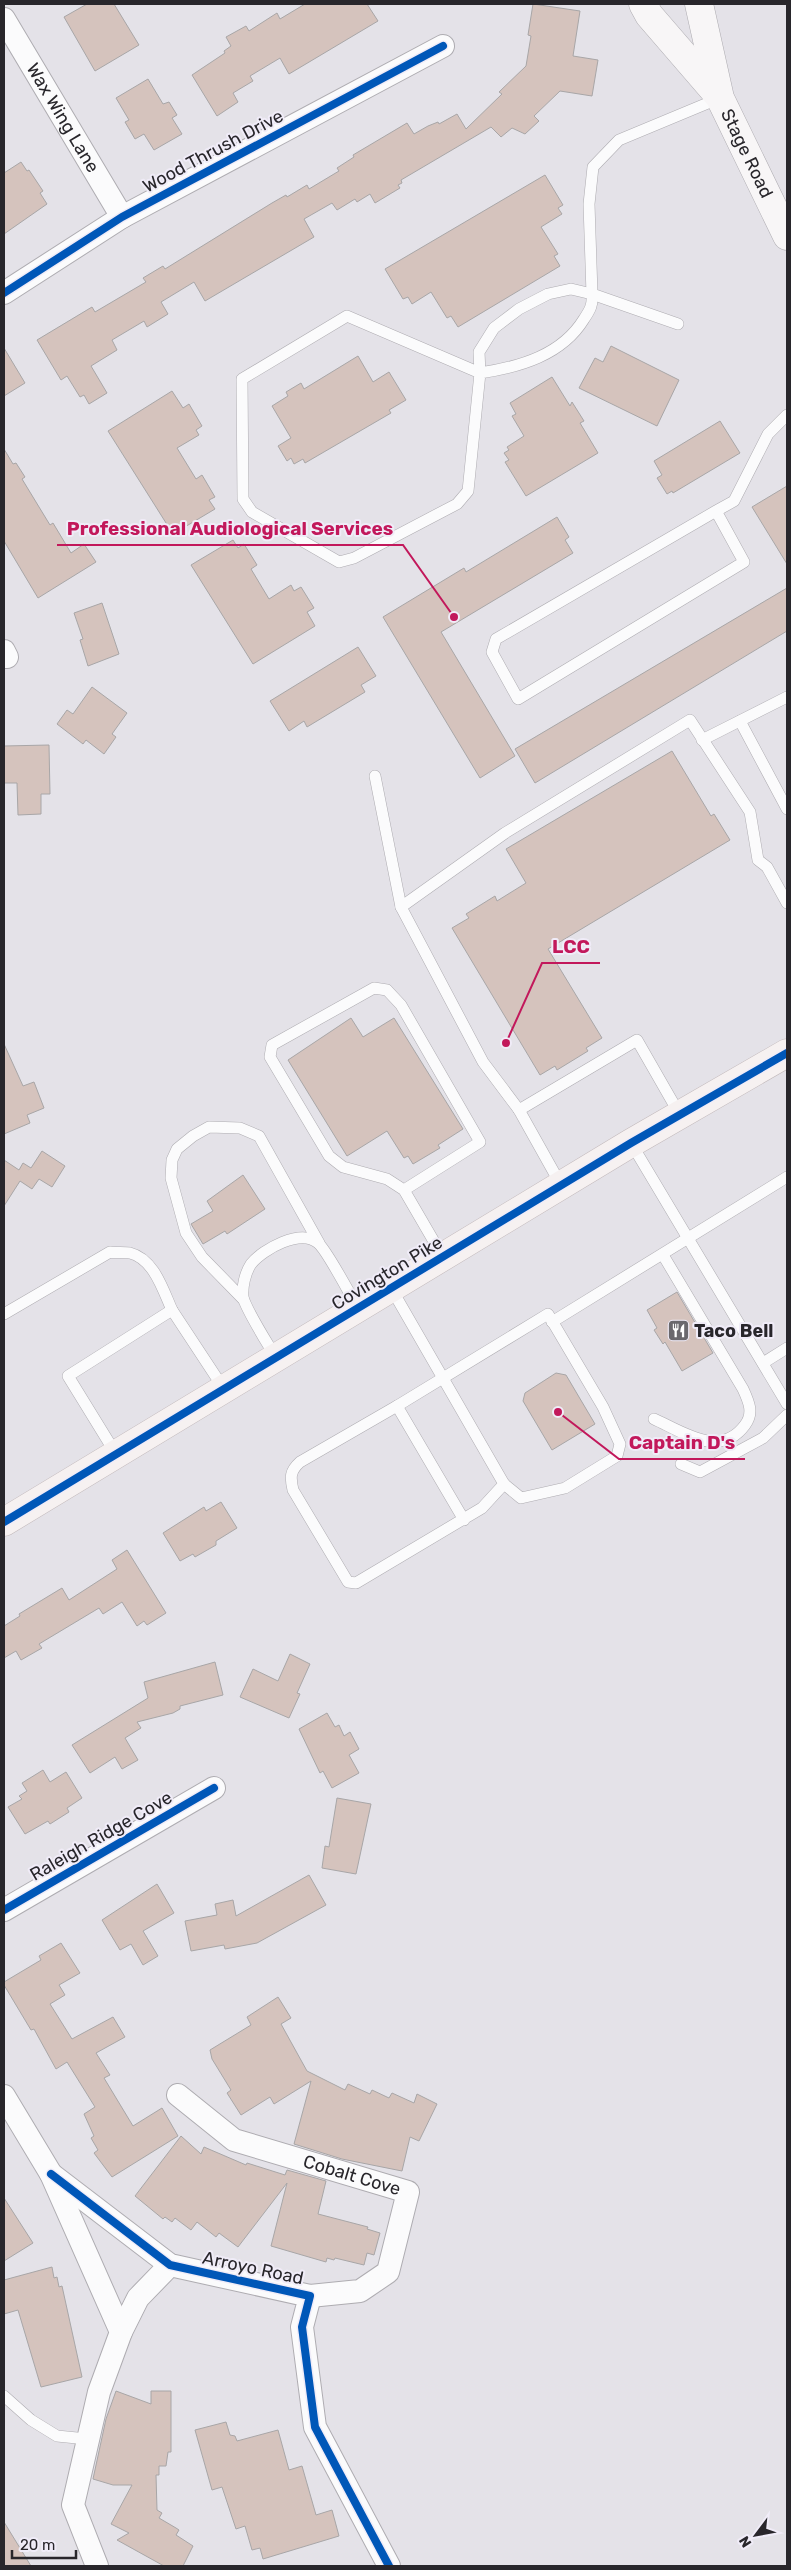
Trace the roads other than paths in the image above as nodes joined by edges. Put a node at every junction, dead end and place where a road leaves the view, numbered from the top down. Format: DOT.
graph roads {
  1 [pos="643,4"];
  2 [pos="699,4"];
  3 [pos="4,19"];
  4 [pos="443,46"];
  5 [pos="720,98"];
  6 [pos="122,217"];
  7 [pos="787,236"];
  8 [pos="4,293"];
  9 [pos="592,294"];
  10 [pos="678,324"];
  11 [pos="480,373"];
  12 [pos="787,415"];
  13 [pos="716,511"];
  14 [pos="787,696"];
  15 [pos="740,721"];
  16 [pos="702,740"];
  17 [pos="375,776"];
  18 [pos="787,809"];
  19 [pos="787,903"];
  20 [pos="401,907"];
  21 [pos="785,1059"];
  22 [pos="519,1110"];
  23 [pos="680,1115"];
  24 [pos="631,1143"];
  25 [pos="787,1177"];
  26 [pos="561,1185"];
  27 [pos="404,1190"];
  28 [pos="688,1238"];
  29 [pos="319,1243"];
  30 [pos="662,1255"];
  31 [pos="443,1257"];
  32 [pos="391,1288"];
  33 [pos="244,1299"];
  34 [pos="358,1308"];
  35 [pos="172,1310"];
  36 [pos="4,1314"];
  37 [pos="552,1322"];
  38 [pos="787,1348"];
  39 [pos="276,1358"];
  40 [pos="763,1363"];
  41 [pos="444,1380"];
  42 [pos="224,1389"];
  43 [pos="787,1404"];
  44 [pos="397,1406"];
  45 [pos="787,1415"];
  46 [pos="654,1419"];
  47 [pos="116,1454"];
  48 [pos="681,1464"];
  49 [pos="504,1484"];
  50 [pos="464,1520"];
  51 [pos="4,1522"];
  52 [pos="214,1788"];
  53 [pos="4,1910"];
  54 [pos="178,2095"];
  55 [pos="4,2096"];
  56 [pos="51,2174"];
  57 [pos="170,2266"];
  58 [pos="310,2296"];
  59 [pos="121,2332"];
  60 [pos="4,2396"];
  61 [pos="87,2439"];
  62 [pos="97,2566"];
  63 [pos="389,2566"];
  1 -- 5 [label="main road, Stage Road"];
  2 -- 5 [label="main road, Stage Road"];
  3 -- 6 [label="street, Wax Wing Lane"];
  4 -- 6 [label="street, Wood Thrush Drive"];
  5 -- 7 [label="main road, Stage Road"];
  5 -- 9 [label="lane"];
  6 -- 8 [label="street, Wood Thrush Drive"];
  9 -- 10 [label="lane"];
  9 -- 11 [label="lane"];
  9 -- 11 [label="lane"];
  11 -- 11 [label="lane"];
  12 -- 13 [label="lane"];
  13 -- 13 [label="lane"];
  14 -- 15 [label="lane"];
  15 -- 16 [label="lane"];
  15 -- 18 [label="lane"];
  16 -- 19 [label="lane"];
  16 -- 20 [label="lane"];
  17 -- 20 [label="lane"];
  20 -- 22 [label="lane"];
  21 -- 23 [label="main road, Covington Pike"];
  22 -- 23 [label="lane"];
  22 -- 26 [label="lane"];
  23 -- 24 [label="main road, Covington Pike"];
  24 -- 26 [label="main road, Covington Pike"];
  24 -- 28 [label="lane"];
  25 -- 28 [label="lane"];
  26 -- 31 [label="main road, Covington Pike"];
  27 -- 27 [label="lane"];
  27 -- 31 [label="lane"];
  28 -- 30 [label="lane"];
  28 -- 40 [label="lane"];
  29 -- 33 [label="lane"];
  29 -- 33 [label="lane"];
  29 -- 34 [label="lane"];
  30 -- 37 [label="lane"];
  30 -- 46 [label="lane"];
  31 -- 32 [label="main road, Covington Pike"];
  32 -- 34 [label="main road, Covington Pike"];
  32 -- 41 [label="lane"];
  33 -- 39 [label="lane"];
  34 -- 39 [label="main road, Covington Pike"];
  35 -- 36 [label="lane"];
  35 -- 42 [label="lane"];
  35 -- 47 [label="lane"];
  37 -- 41 [label="lane"];
  37 -- 49 [label="lane"];
  38 -- 40 [label="lane"];
  39 -- 42 [label="main road, Covington Pike"];
  40 -- 43 [label="lane"];
  41 -- 44 [label="lane"];
  41 -- 49 [label="lane"];
  42 -- 47 [label="main road, Covington Pike"];
  44 -- 50 [label="lane"];
  44 -- 50 [label="lane"];
  45 -- 48 [label="lane"];
  47 -- 51 [label="main road, Covington Pike"];
  49 -- 50 [label="lane"];
  52 -- 53 [label="street, Raleigh Ridge Cove"];
  54 -- 58 [label="street, Cobalt Cove"];
  55 -- 56 [label="street"];
  56 -- 57 [label="street, Arroyo Road"];
  56 -- 59 [label="street"];
  57 -- 58 [label="street, Arroyo Road"];
  57 -- 59 [label="street"];
  58 -- 63 [label="street, Arroyo Road"];
  59 -- 61 [label="street"];
  60 -- 61 [label="lane"];
  61 -- 62 [label="street"];
}
